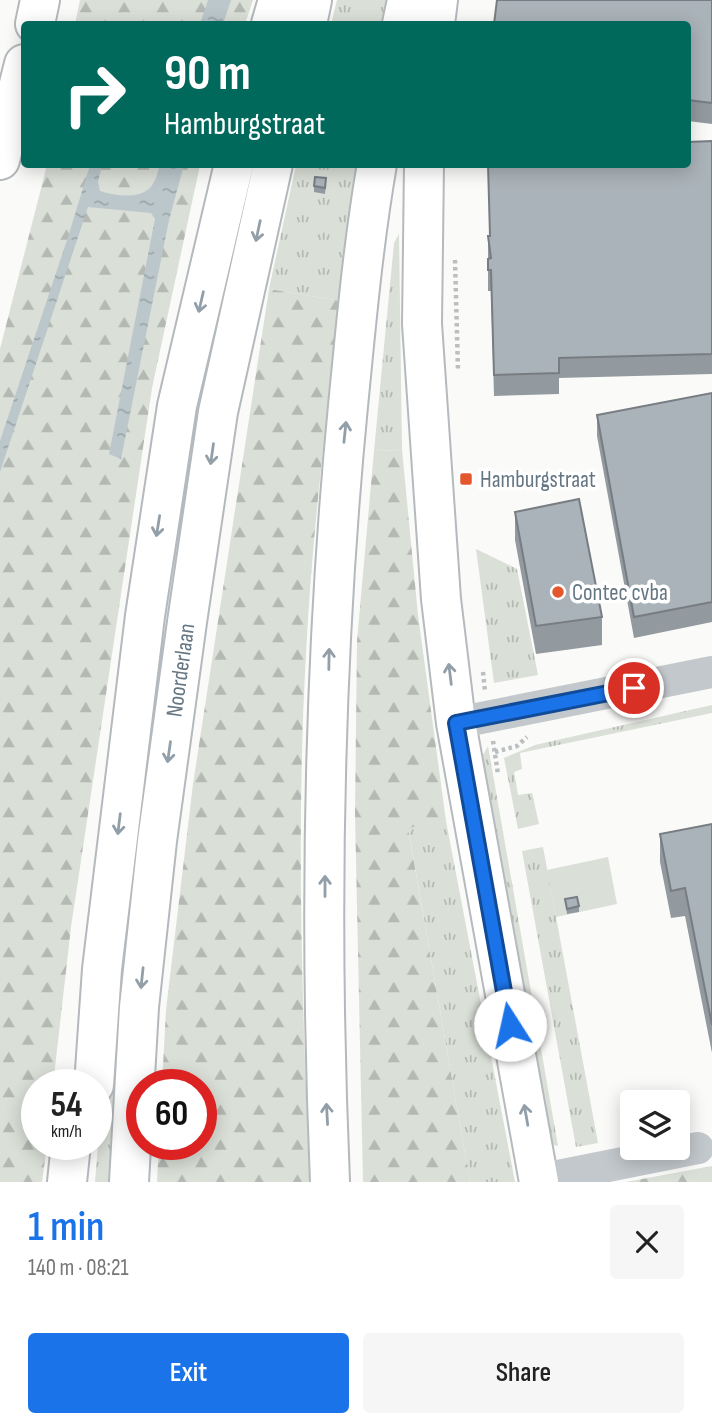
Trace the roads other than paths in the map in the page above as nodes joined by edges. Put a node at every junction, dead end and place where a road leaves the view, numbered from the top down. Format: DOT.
graph roads {
  1 [pos="40,0"];
  2 [pos="278,0"];
  3 [pos="312,0"];
  4 [pos="407,0"];
  5 [pos="438,0"];
  6 [pos="36,21"];
  7 [pos="272,21"];
  8 [pos="308,21"];
  9 [pos="403,21"];
  10 [pos="435,21"];
  11 [pos="21,76"];
  12 [pos="0,160"];
  13 [pos="233,168"];
  14 [pos="272,168"];
  15 [pos="376,168"];
  16 [pos="424,168"];
  17 [pos="712,673"];
  18 [pos="472,719"];
  19 [pos="102,969"];
  20 [pos="79,1069"];
  21 [pos="95,1069"];
  22 [pos="698,1148"];
  23 [pos="69,1160"];
  24 [pos="88,1160"];
  25 [pos="539,1181"];
  26 [pos="67,1182"];
  27 [pos="87,1182"];
  28 [pos="129,1182"];
  29 [pos="330,1182"];
  1 -- 6 [label="main road"];
  2 -- 7 [label="main road"];
  3 -- 8 [label="main road"];
  4 -- 9 [label="main road"];
  5 -- 10 [label="main road"];
  11 -- 12 [label="main road"];
  13 -- 19 [label="main road, one-way"];
  14 -- 28 [label="main road, Noorderlaan, one-way"];
  29 -- 15 [label="main road, one-way"];
  18 -- 16 [label="main road, one-way"];
  17 -- 18 [label="street"];
  25 -- 18 [label="main road, one-way"];
  19 -- 20 [label="main road"];
  19 -- 21 [label="main road"];
  22 -- 25 [label="street"];
  23 -- 26 [label="main road"];
  24 -- 27 [label="main road"];
}
